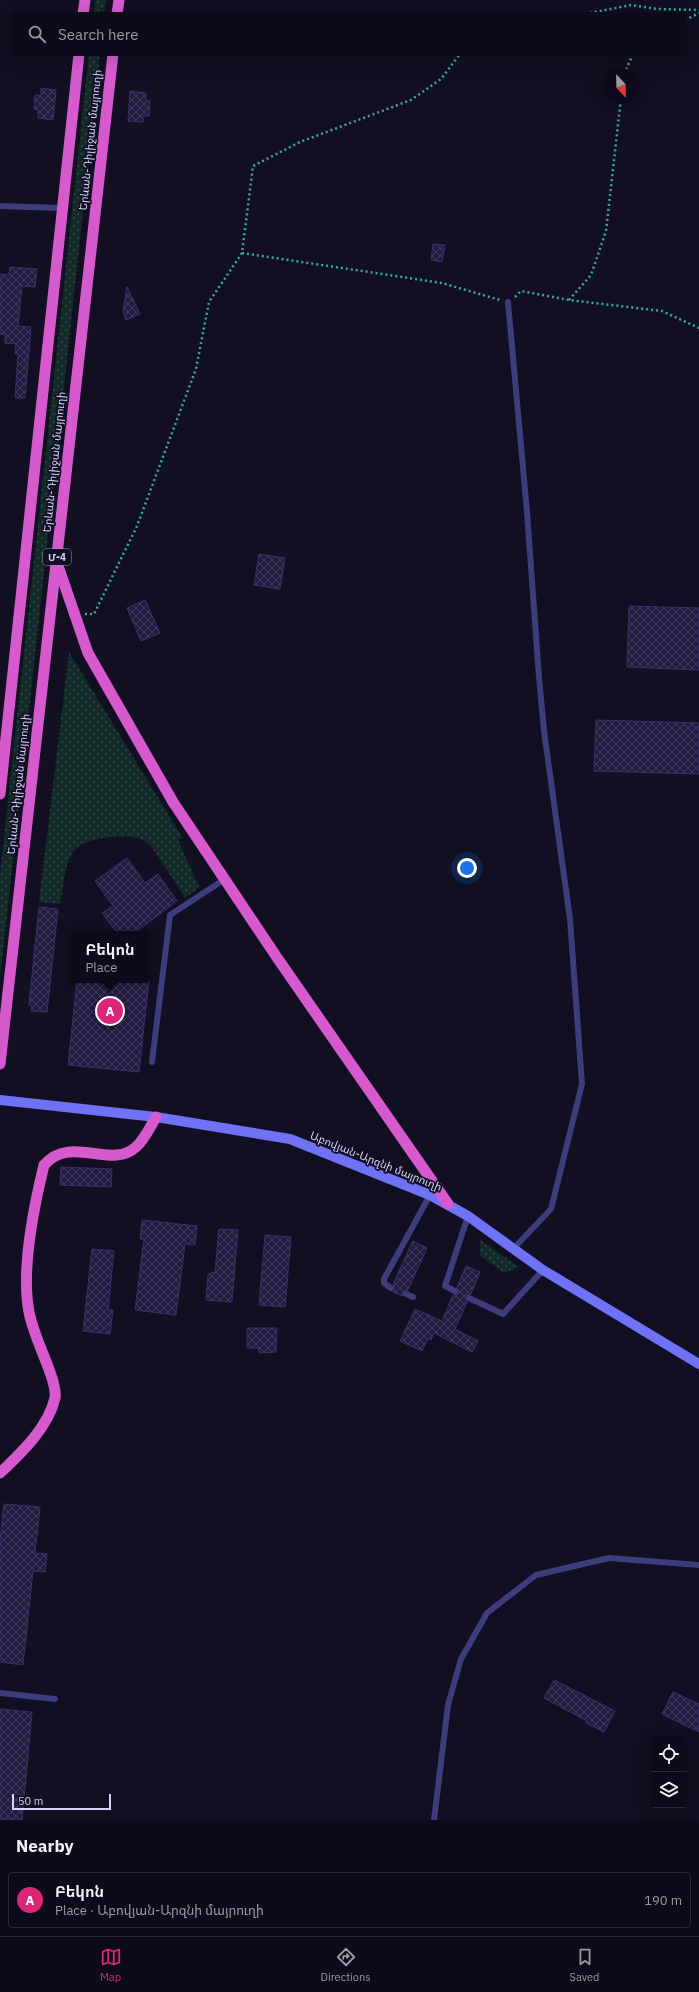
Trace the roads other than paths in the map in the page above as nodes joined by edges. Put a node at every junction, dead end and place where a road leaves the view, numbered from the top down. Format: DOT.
graph roads {
  1 [pos="85,0"];
  2 [pos="119,0"];
  3 [pos="84,12"];
  4 [pos="117,12"];
  5 [pos="79,56"];
  6 [pos="113,56"];
  7 [pos="0,206"];
  8 [pos="62,208"];
  9 [pos="508,302"];
  10 [pos="57,560"];
  11 [pos="0,794"];
  12 [pos="225,879"];
  13 [pos="0,1059"];
  14 [pos="152,1062"];
  15 [pos="0,1064"];
  16 [pos="0,1100"];
  17 [pos="156,1117"];
  18 [pos="430,1195"];
  19 [pos="448,1204"];
  20 [pos="468,1216"];
  21 [pos="514,1248"];
  22 [pos="543,1270"];
  23 [pos="391,1288"];
  24 [pos="455,1291"];
  25 [pos="406,1294"];
  26 [pos="414,1297"];
  27 [pos="469,1298"];
  28 [pos="699,1364"];
  29 [pos="0,1473"];
  30 [pos="699,1565"];
  31 [pos="0,1693"];
  32 [pos="55,1699"];
  33 [pos="434,1820"];
  1 -- 3 [label="highway"];
  2 -- 4 [label="highway"];
  5 -- 8 [label="highway, Երևան-Դիլիջան մայրուղի"];
  6 -- 10 [label="highway, Երևան-Դիլիջան մայրուղի / Մ-4"];
  7 -- 8 [label="lane"];
  8 -- 11 [label="highway, Երևան-Դիլիջան մայրուղի"];
  9 -- 21 [label="lane"];
  10 -- 12 [label="highway"];
  10 -- 13 [label="highway, Երևան-Դիլիջան մայրուղի / Մ-4"];
  12 -- 14 [label="lane"];
  12 -- 19 [label="highway"];
  13 -- 15 [label="highway, Երևան-Դիլիջան մայրուղի / Մ-4"];
  16 -- 17 [label="main road, Աբովյան-Արզնի մայրուղի"];
  17 -- 18 [label="main road, Աբովյան-Արզնի մայրուղի"];
  17 -- 29 [label="highway"];
  18 -- 19 [label="main road, Աբովյան-Արզնի մայրուղի"];
  18 -- 23 [label="lane"];
  19 -- 20 [label="main road, Աբովյան-Արզնի մայրուղի"];
  20 -- 21 [label="main road, Աբովյան-Արզնի մայրուղի"];
  20 -- 24 [label="lane"];
  21 -- 22 [label="main road, Աբովյան-Արզնի մայրուղի"];
  22 -- 27 [label="lane"];
  22 -- 28 [label="main road, Աբովյան-Արզնի մայրուղի"];
  25 -- 26 [label="lane"];
  30 -- 33 [label="lane"];
  31 -- 32 [label="lane"];
}
